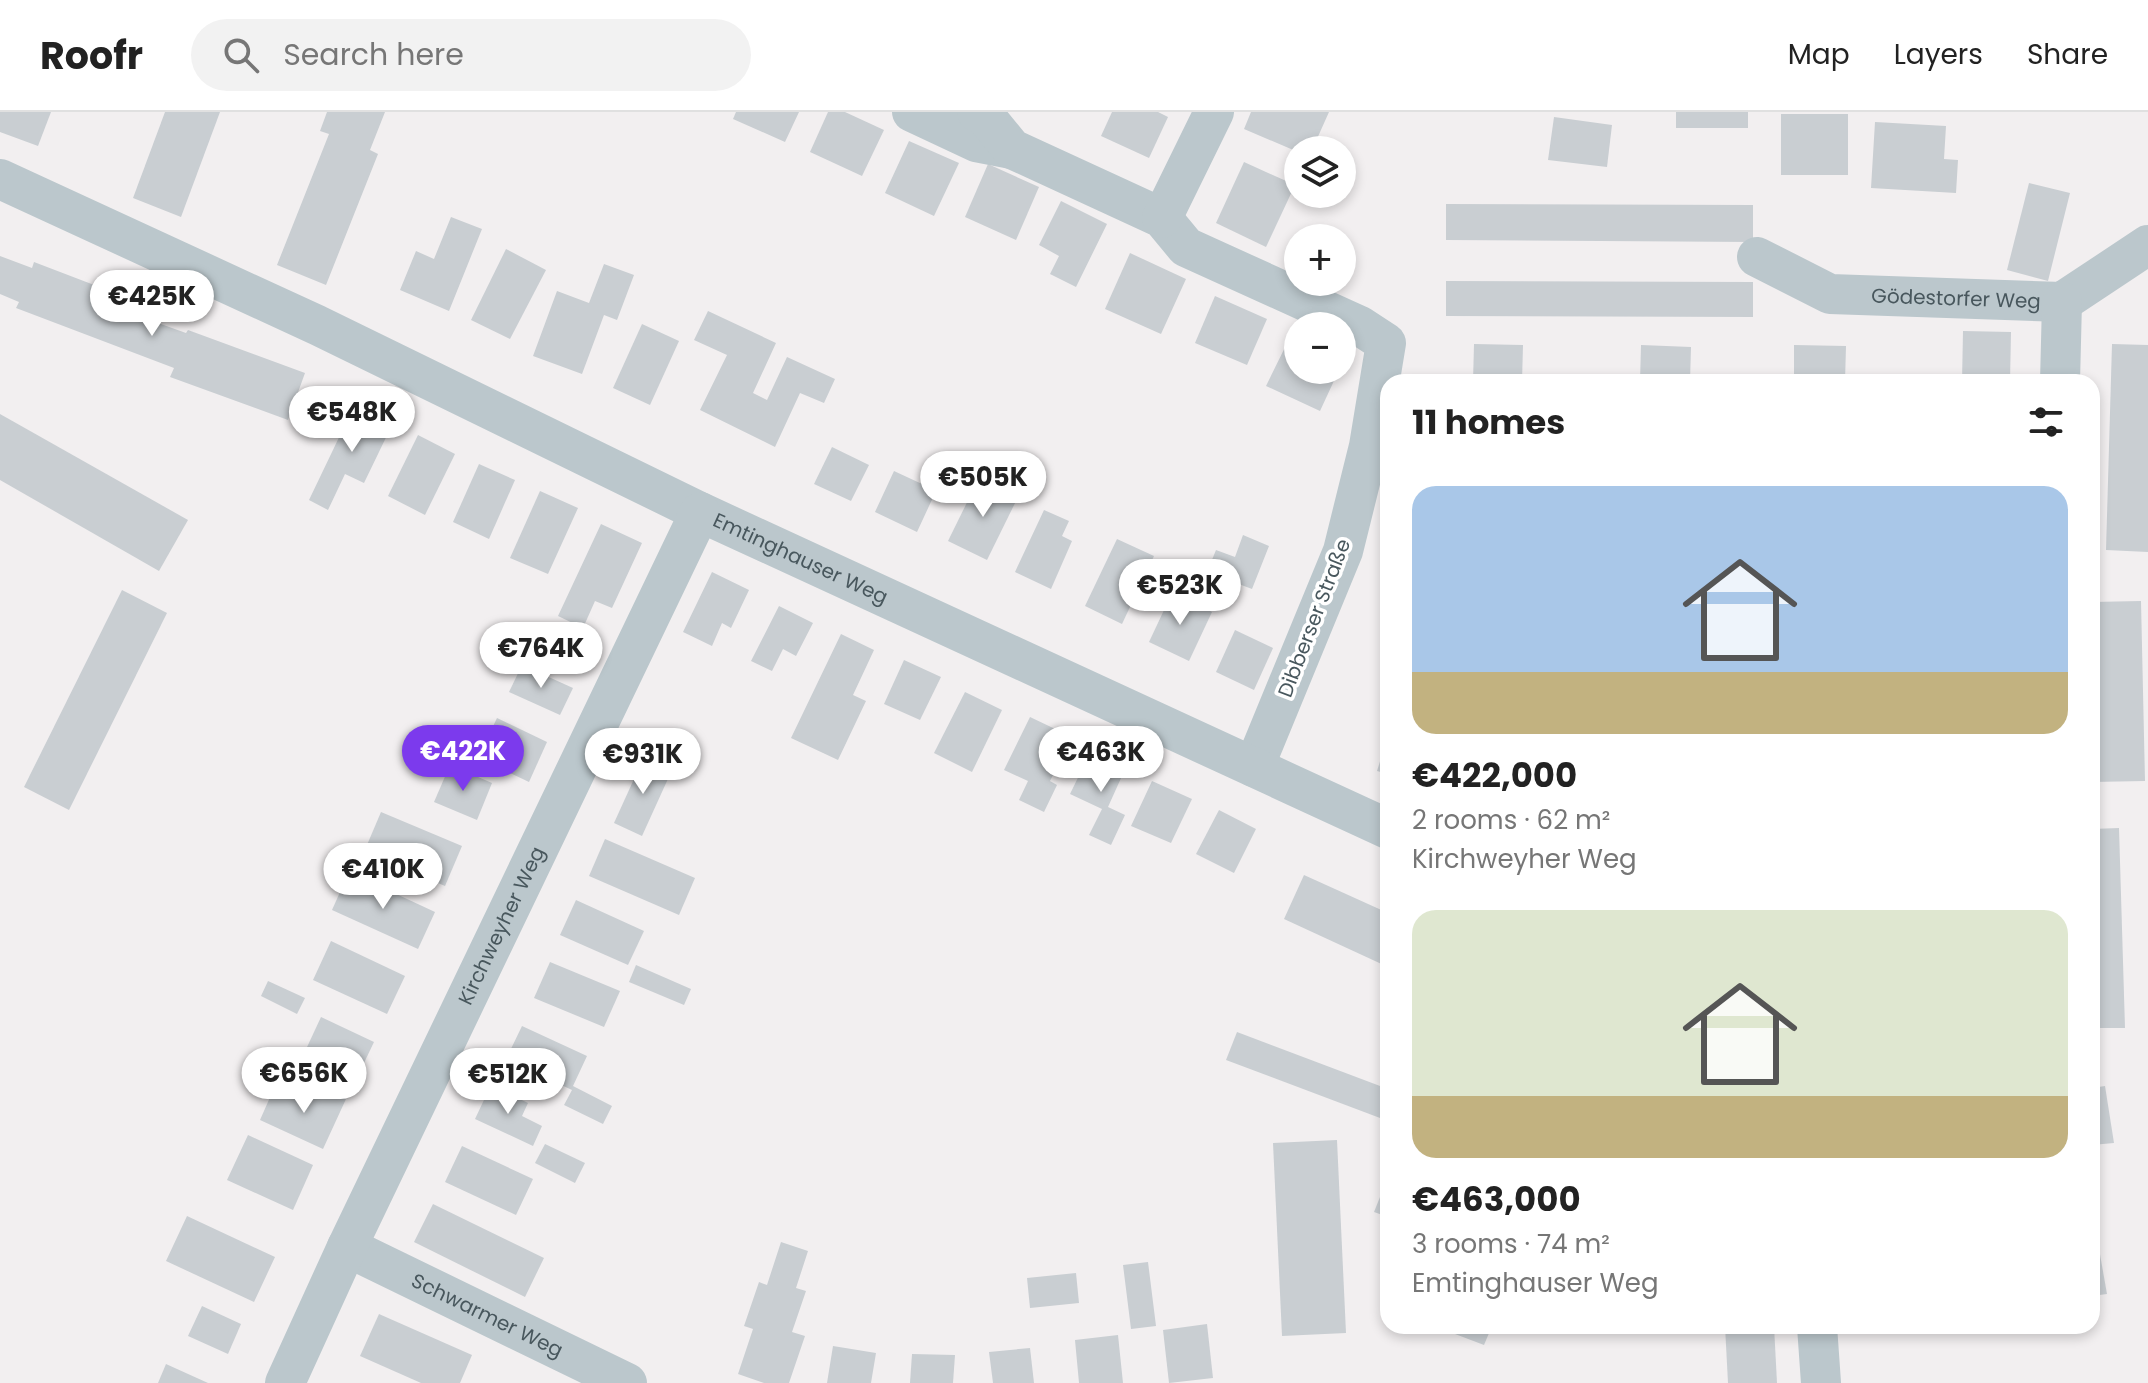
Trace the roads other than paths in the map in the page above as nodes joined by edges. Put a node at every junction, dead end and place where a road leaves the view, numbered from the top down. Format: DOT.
graph roads {
  1 [pos="912,112"];
  2 [pos="977,112"];
  3 [pos="1214,112"];
  4 [pos="1012,149"];
  5 [pos="0,179"];
  6 [pos="1162,218"];
  7 [pos="2148,245"];
  8 [pos="1757,257"];
  9 [pos="2062,302"];
  10 [pos="1381,374"];
  11 [pos="2060,374"];
  12 [pos="1380,379"];
  13 [pos="700,512"];
  14 [pos="1254,767"];
  15 [pos="1380,825"];
  16 [pos="347,1247"];
  17 [pos="1818,1334"];
  18 [pos="285,1383"];
  19 [pos="627,1383"];
  20 [pos="1821,1383"];
  1 -- 4 [label="street, Dibberser Straße"];
  2 -- 4 [label="street, Dibberser Straße"];
  3 -- 6 [label="street"];
  4 -- 6 [label="street, Dibberser Straße"];
  5 -- 13 [label="street, Emtinghauser Weg"];
  6 -- 10 [label="street, Dibberser Straße"];
  7 -- 9 [label="street, Gödestorfer Weg"];
  8 -- 9 [label="street, Gödestorfer Weg"];
  9 -- 11 [label="street"];
  12 -- 14 [label="street, Dibberser Straße"];
  13 -- 14 [label="street, Emtinghauser Weg"];
  13 -- 16 [label="street, Kirchweyher Weg"];
  14 -- 15 [label="street, Emtinghauser Weg"];
  16 -- 18 [label="street, Kirchweyher Weg"];
  16 -- 19 [label="street, Schwarmer Weg"];
  17 -- 20 [label="street"];
}
